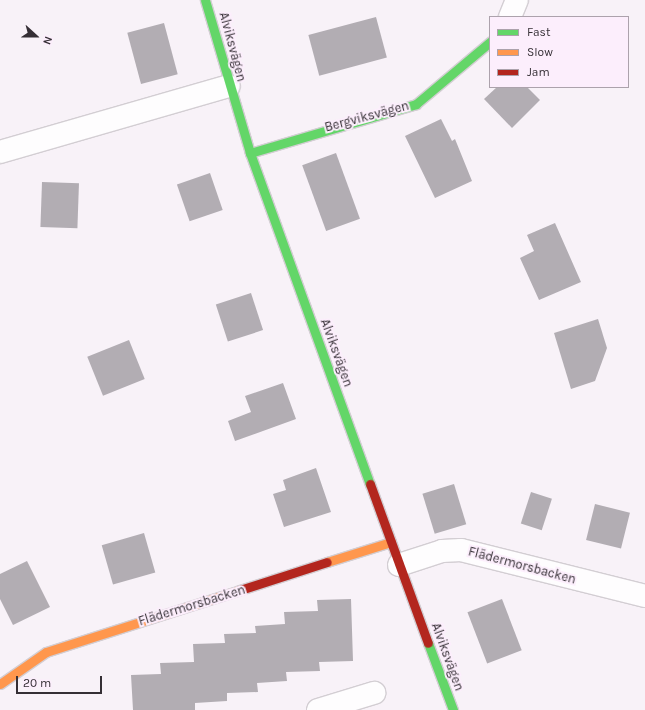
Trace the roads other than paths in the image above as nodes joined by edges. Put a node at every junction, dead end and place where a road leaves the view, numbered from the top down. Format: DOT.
graph roads {
  1 [pos="206,0"];
  2 [pos="517,0"];
  3 [pos="510,16"];
  4 [pos="489,43"];
  5 [pos="229,86"];
  6 [pos="0,152"];
  7 [pos="250,153"];
  8 [pos="391,542"];
  9 [pos="399,565"];
  10 [pos="645,596"];
  11 [pos="0,684"];
  12 [pos="374,693"];
  13 [pos="318,710"];
  14 [pos="453,710"];
  1 -- 5 [label="street, Alviksvägen"];
  2 -- 3 [label="street"];
  4 -- 7 [label="street, Bergviksvägen"];
  5 -- 6 [label="street"];
  5 -- 7 [label="street, Alviksvägen"];
  7 -- 8 [label="street, Alviksvägen"];
  8 -- 9 [label="street, Alviksvägen"];
  8 -- 11 [label="street, Flädermorsbacken"];
  9 -- 10 [label="street, Flädermorsbacken"];
  9 -- 14 [label="street, Alviksvägen"];
  12 -- 13 [label="street"];
}
